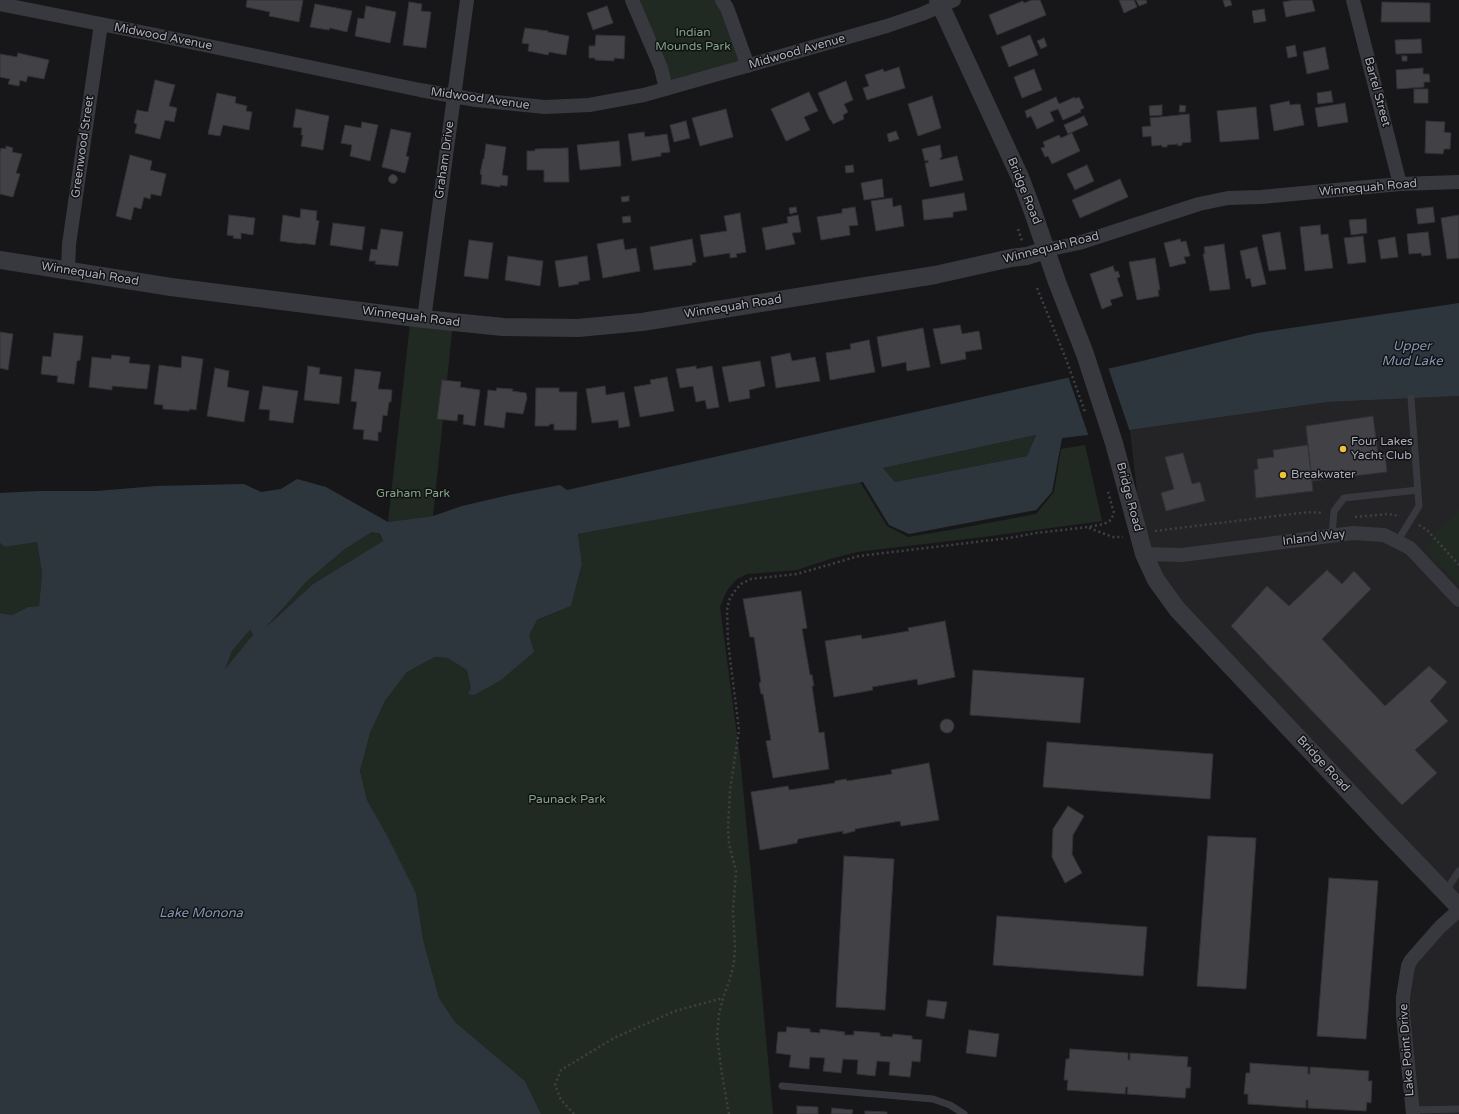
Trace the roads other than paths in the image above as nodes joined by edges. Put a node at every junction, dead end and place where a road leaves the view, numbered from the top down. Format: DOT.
graph roads {
  1 [pos="467,0"];
  2 [pos="632,0"];
  3 [pos="722,0"];
  4 [pos="1353,0"];
  5 [pos="944,2"];
  6 [pos="0,4"];
  7 [pos="101,24"];
  8 [pos="748,66"];
  9 [pos="666,89"];
  10 [pos="454,96"];
  11 [pos="1459,182"];
  12 [pos="1400,184"];
  13 [pos="1046,250"];
  14 [pos="0,260"];
  15 [pos="68,271"];
  16 [pos="424,319"];
  17 [pos="1411,398"];
  18 [pos="1418,490"];
  19 [pos="1332,536"];
  20 [pos="1397,542"];
  21 [pos="1144,554"];
  22 [pos="1459,600"];
  23 [pos="1459,870"];
  24 [pos="1444,892"];
  25 [pos="1459,909"];
  26 [pos="782,1086"];
  27 [pos="1458,1111"];
  28 [pos="1412,1112"];
  29 [pos="964,1114"];
  1 -- 10 [label="street, Graham Drive"];
  2 -- 9 [label="street"];
  3 -- 8 [label="street"];
  4 -- 12 [label="street, Bartel Street"];
  5 -- 8 [label="street, Midwood Avenue"];
  5 -- 13 [label="street, Bridge Road"];
  6 -- 7 [label="street, Midwood Avenue"];
  7 -- 10 [label="street, Midwood Avenue"];
  7 -- 15 [label="street, Greenwood Street"];
  8 -- 9 [label="street, Midwood Avenue"];
  9 -- 10 [label="street, Midwood Avenue"];
  10 -- 16 [label="street, Graham Drive"];
  11 -- 12 [label="street, Winnequah Road"];
  12 -- 13 [label="street, Winnequah Road"];
  13 -- 16 [label="street, Winnequah Road"];
  13 -- 21 [label="street, Bridge Road"];
  14 -- 15 [label="street, Winnequah Road"];
  15 -- 16 [label="street, Winnequah Road"];
  17 -- 18 [label="lane"];
  18 -- 19 [label="lane"];
  18 -- 20 [label="lane"];
  19 -- 20 [label="street, Inland Way"];
  19 -- 21 [label="street, Inland Way"];
  20 -- 22 [label="street, Inland Way"];
  21 -- 24 [label="street, Bridge Road"];
  23 -- 24 [label="lane"];
  24 -- 25 [label="street, Bridge Road"];
  25 -- 28 [label="street, Lake Point Drive"];
  26 -- 29 [label="lane"];
  27 -- 28 [label="lane"];
}
